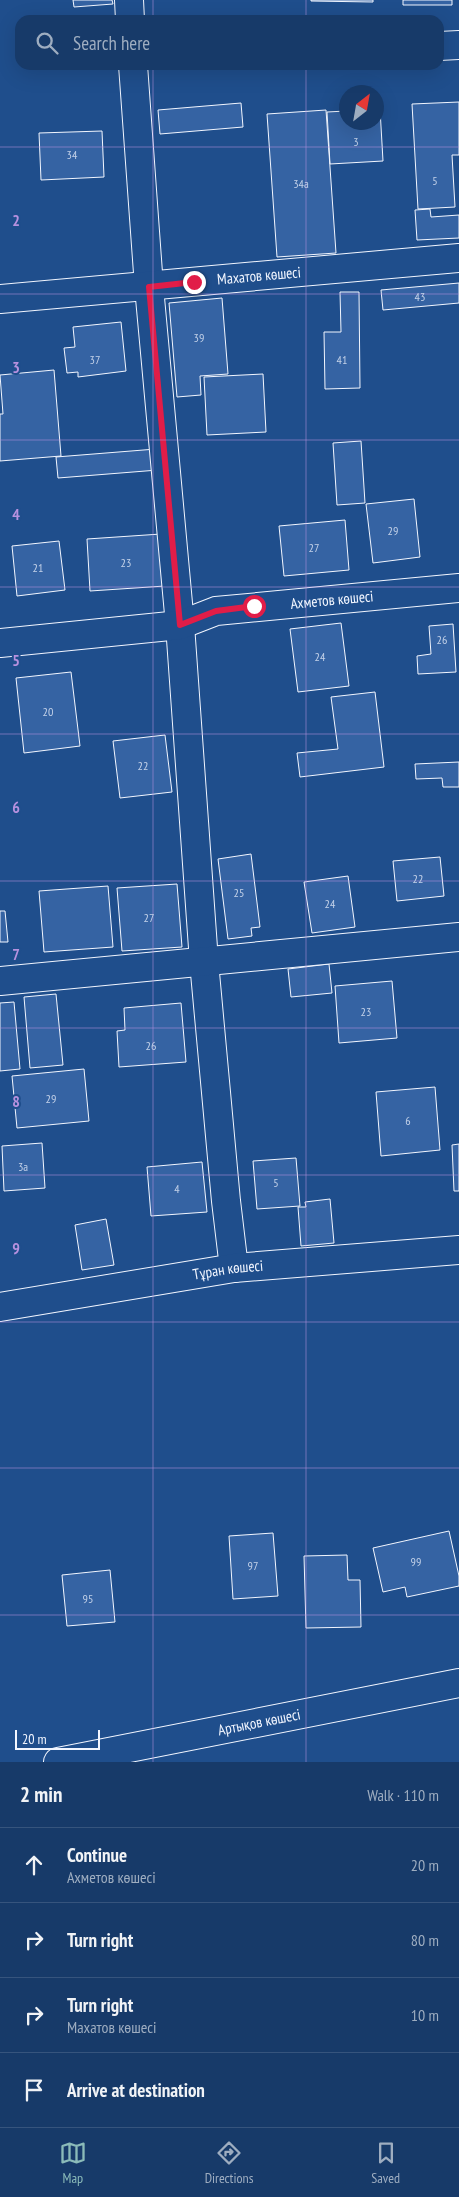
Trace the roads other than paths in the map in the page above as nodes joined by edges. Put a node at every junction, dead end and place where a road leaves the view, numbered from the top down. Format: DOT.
graph roads {
  1 [pos="129,0"];
  2 [pos="130,15"];
  3 [pos="459,45"];
  4 [pos="444,46"];
  5 [pos="133,70"];
  6 [pos="459,258"];
  7 [pos="149,287"];
  8 [pos="0,298"];
  9 [pos="459,588"];
  10 [pos="180,625"];
  11 [pos="0,643"];
  12 [pos="459,937"];
  13 [pos="204,962"];
  14 [pos="0,981"];
  15 [pos="459,1250"];
  16 [pos="234,1268"];
  17 [pos="0,1307"];
  18 [pos="459,1683"];
  19 [pos="58,1762"];
  1 -- 2 [label="main road"];
  3 -- 4 [label="main road"];
  5 -- 7 [label="main road"];
  6 -- 7 [label="main road, Махатов көшесі"];
  7 -- 8 [label="main road, Махатов көшесі"];
  7 -- 10 [label="main road"];
  9 -- 10 [label="main road, Ахметов көшесі"];
  10 -- 11 [label="main road, Ахметов көшесі"];
  10 -- 13 [label="main road"];
  12 -- 13 [label="main road"];
  13 -- 14 [label="main road"];
  13 -- 16 [label="main road"];
  15 -- 16 [label="main road, Тұран көшесі"];
  16 -- 17 [label="main road, Тұран көшесі"];
  18 -- 19 [label="main road, Артықов көшесі"];
}
